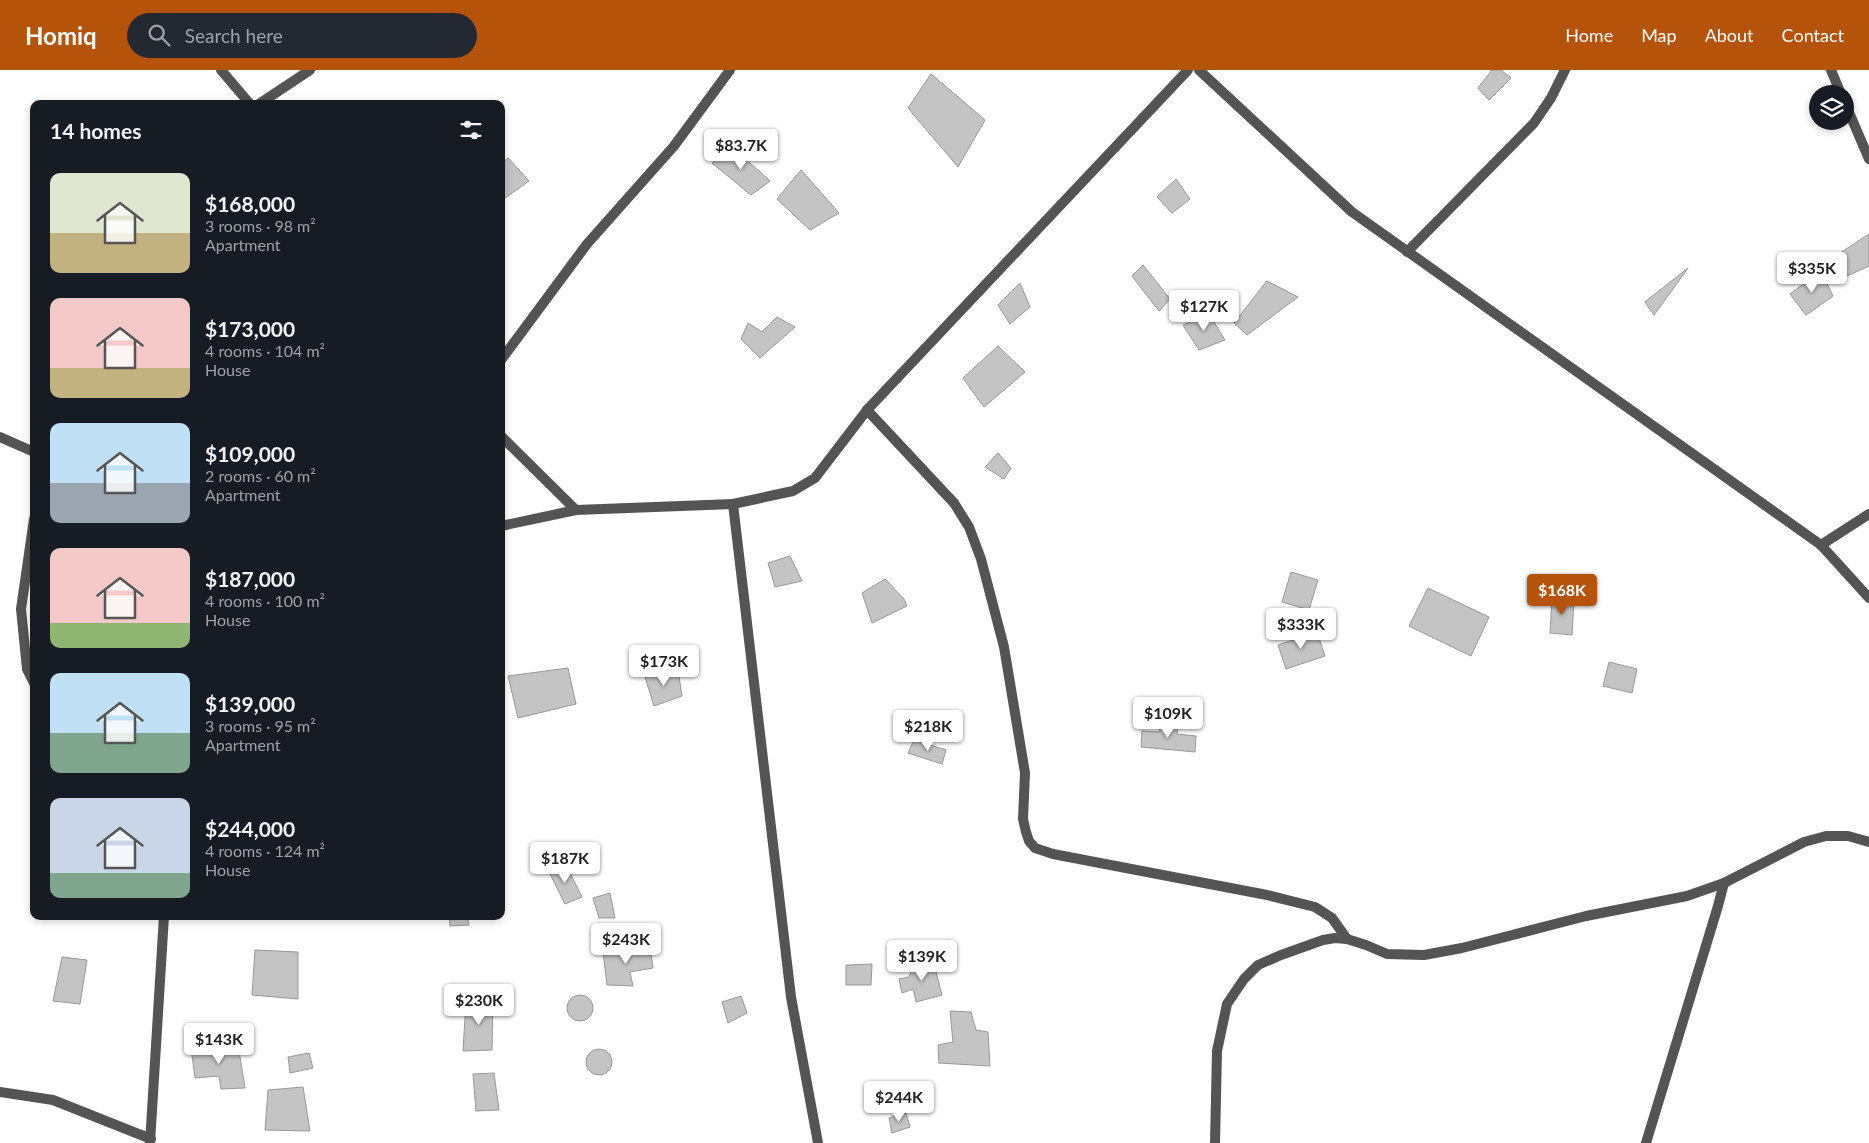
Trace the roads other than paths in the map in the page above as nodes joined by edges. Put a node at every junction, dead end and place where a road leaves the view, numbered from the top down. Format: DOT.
graph roads {
  1 [pos="221,70"];
  2 [pos="310,70"];
  3 [pos="730,70"];
  4 [pos="1188,70"];
  5 [pos="1198,70"];
  6 [pos="1565,70"];
  7 [pos="1831,70"];
  8 [pos="1837,85"];
  9 [pos="247,100"];
  10 [pos="264,100"];
  11 [pos="1854,124"];
  12 [pos="1869,159"];
  13 [pos="1407,252"];
  14 [pos="505,355"];
  15 [pos="867,410"];
  16 [pos="0,437"];
  17 [pos="505,440"];
  18 [pos="30,450"];
  19 [pos="733,504"];
  20 [pos="576,510"];
  21 [pos="1869,514"];
  22 [pos="505,525"];
  23 [pos="1821,544"];
  24 [pos="30,547"];
  25 [pos="1869,598"];
  26 [pos="30,675"];
  27 [pos="1869,842"];
  28 [pos="1724,883"];
  29 [pos="164,920"];
  30 [pos="1347,939"];
  31 [pos="0,1092"];
  32 [pos="150,1141"];
  33 [pos="818,1143"];
  34 [pos="1215,1143"];
  35 [pos="1646,1143"];
  1 -- 9 [label="street"];
  2 -- 10 [label="street"];
  3 -- 14 [label="street"];
  4 -- 15 [label="street"];
  5 -- 13 [label="street"];
  6 -- 13 [label="street"];
  7 -- 8 [label="street"];
  11 -- 12 [label="street"];
  13 -- 23 [label="street"];
  15 -- 19 [label="street"];
  15 -- 30 [label="street"];
  16 -- 18 [label="street"];
  17 -- 20 [label="street"];
  19 -- 20 [label="street"];
  19 -- 33 [label="street"];
  20 -- 22 [label="street"];
  21 -- 23 [label="street"];
  23 -- 25 [label="street"];
  24 -- 26 [label="street"];
  27 -- 28 [label="street"];
  28 -- 30 [label="street"];
  28 -- 35 [label="street"];
  29 -- 32 [label="street"];
  30 -- 34 [label="street"];
  31 -- 32 [label="street"];
}
